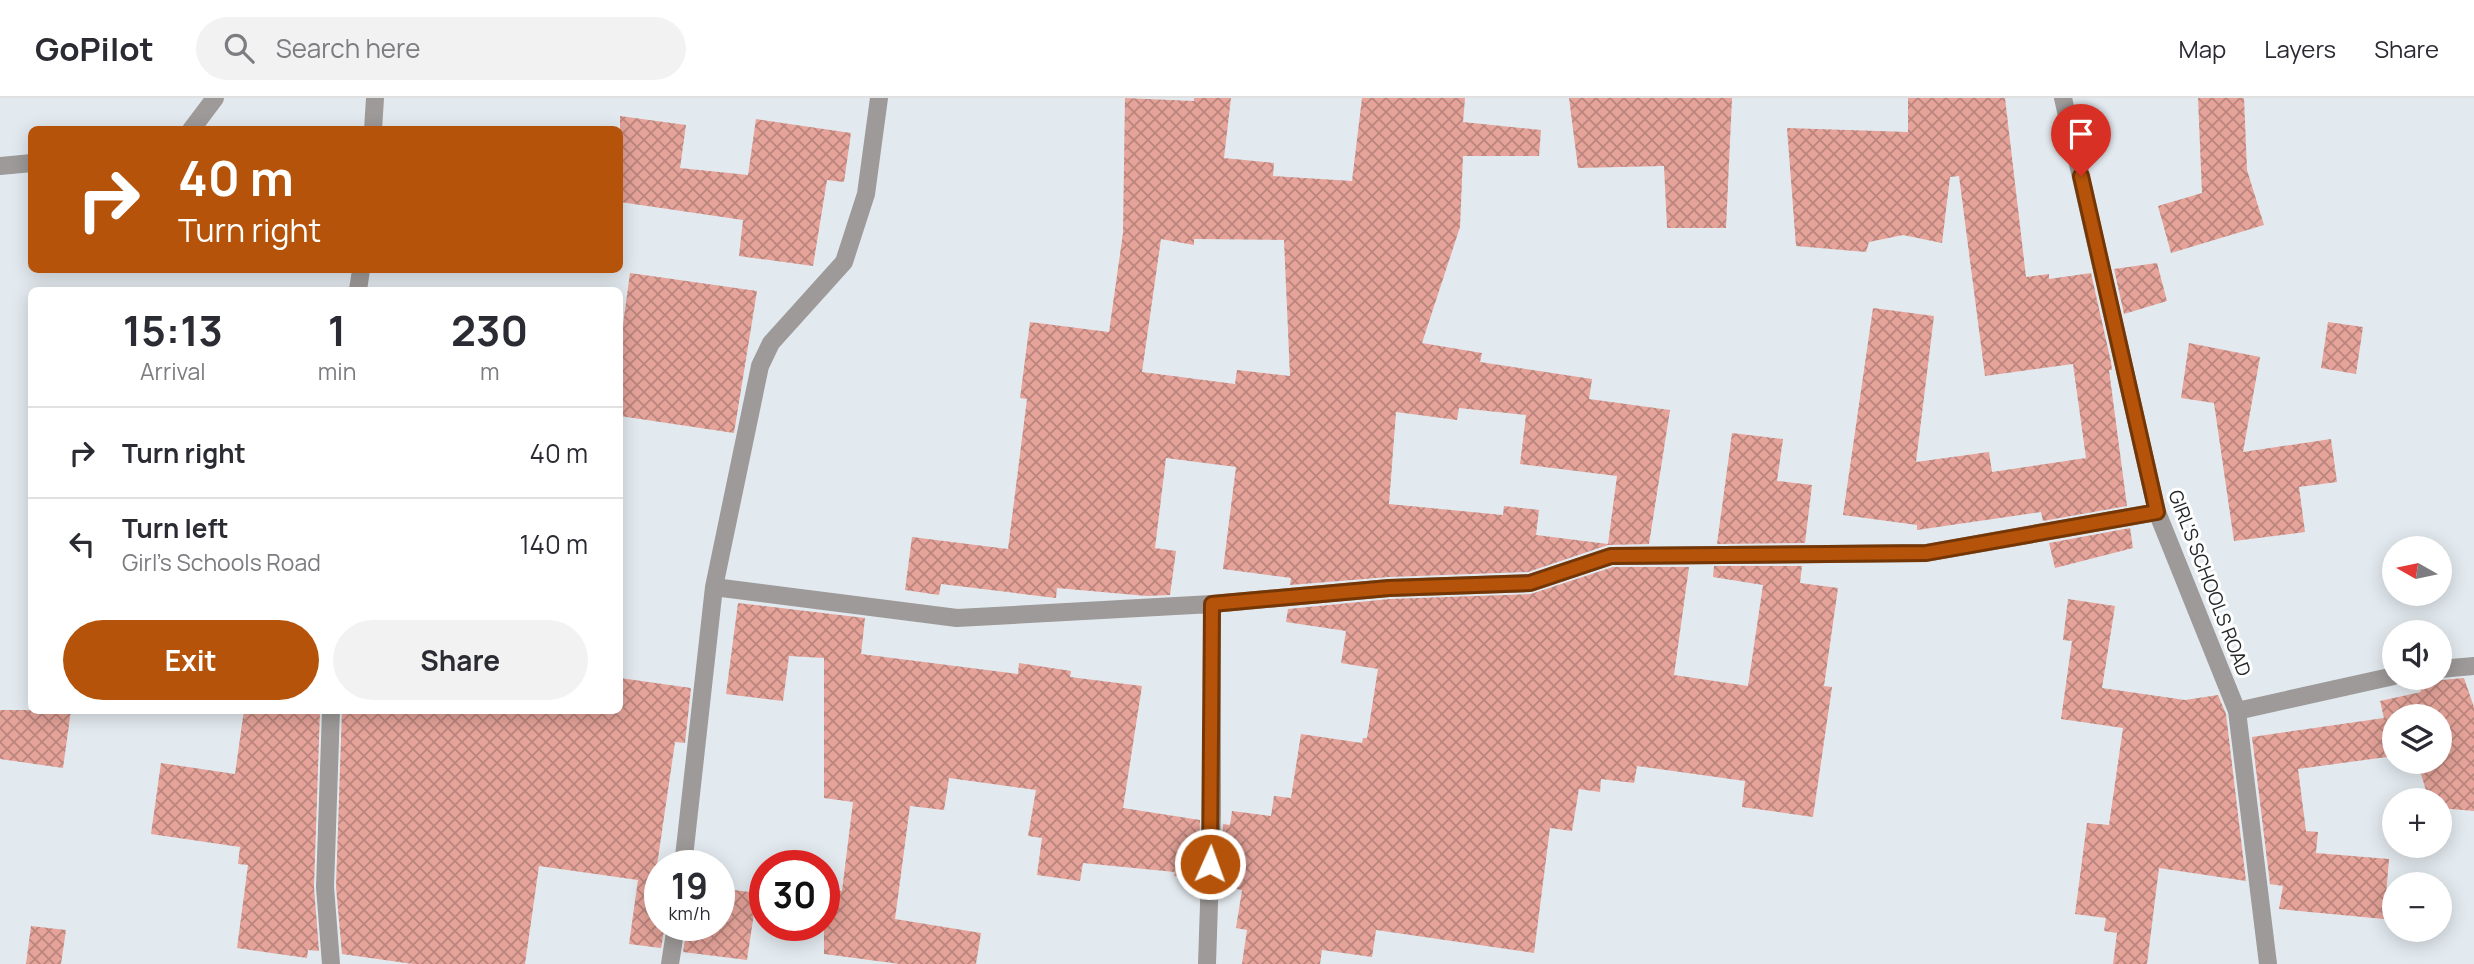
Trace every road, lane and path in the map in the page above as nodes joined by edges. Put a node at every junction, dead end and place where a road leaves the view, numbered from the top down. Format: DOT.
graph roads {
  1 [pos="215,98"];
  2 [pos="375,98"];
  3 [pos="879,98"];
  4 [pos="2063,98"];
  5 [pos="194,126"];
  6 [pos="373,126"];
  7 [pos="28,163"];
  8 [pos="0,166"];
  9 [pos="2157,512"];
  10 [pos="714,587"];
  11 [pos="1212,604"];
  12 [pos="2474,666"];
  13 [pos="2452,668"];
  14 [pos="2382,679"];
  15 [pos="2237,711"];
  16 [pos="331,714"];
  17 [pos="685,850"];
  18 [pos="674,941"];
  19 [pos="331,964"];
  20 [pos="670,964"];
  21 [pos="1208,964"];
  22 [pos="2268,964"];
  1 -- 5 [label="street"];
  2 -- 6 [label="street"];
  3 -- 10 [label="street"];
  4 -- 9 [label="street, GIRL'S SCHOOLS ROAD"];
  7 -- 8 [label="street"];
  9 -- 11 [label="street"];
  9 -- 15 [label="street, GIRL'S SCHOOLS ROAD"];
  10 -- 11 [label="street"];
  10 -- 17 [label="street"];
  11 -- 21 [label="street"];
  12 -- 13 [label="street"];
  14 -- 15 [label="street"];
  15 -- 22 [label="street, GIRL'S SCHOOLS ROAD"];
  16 -- 19 [label="street"];
  18 -- 20 [label="street"];
}
